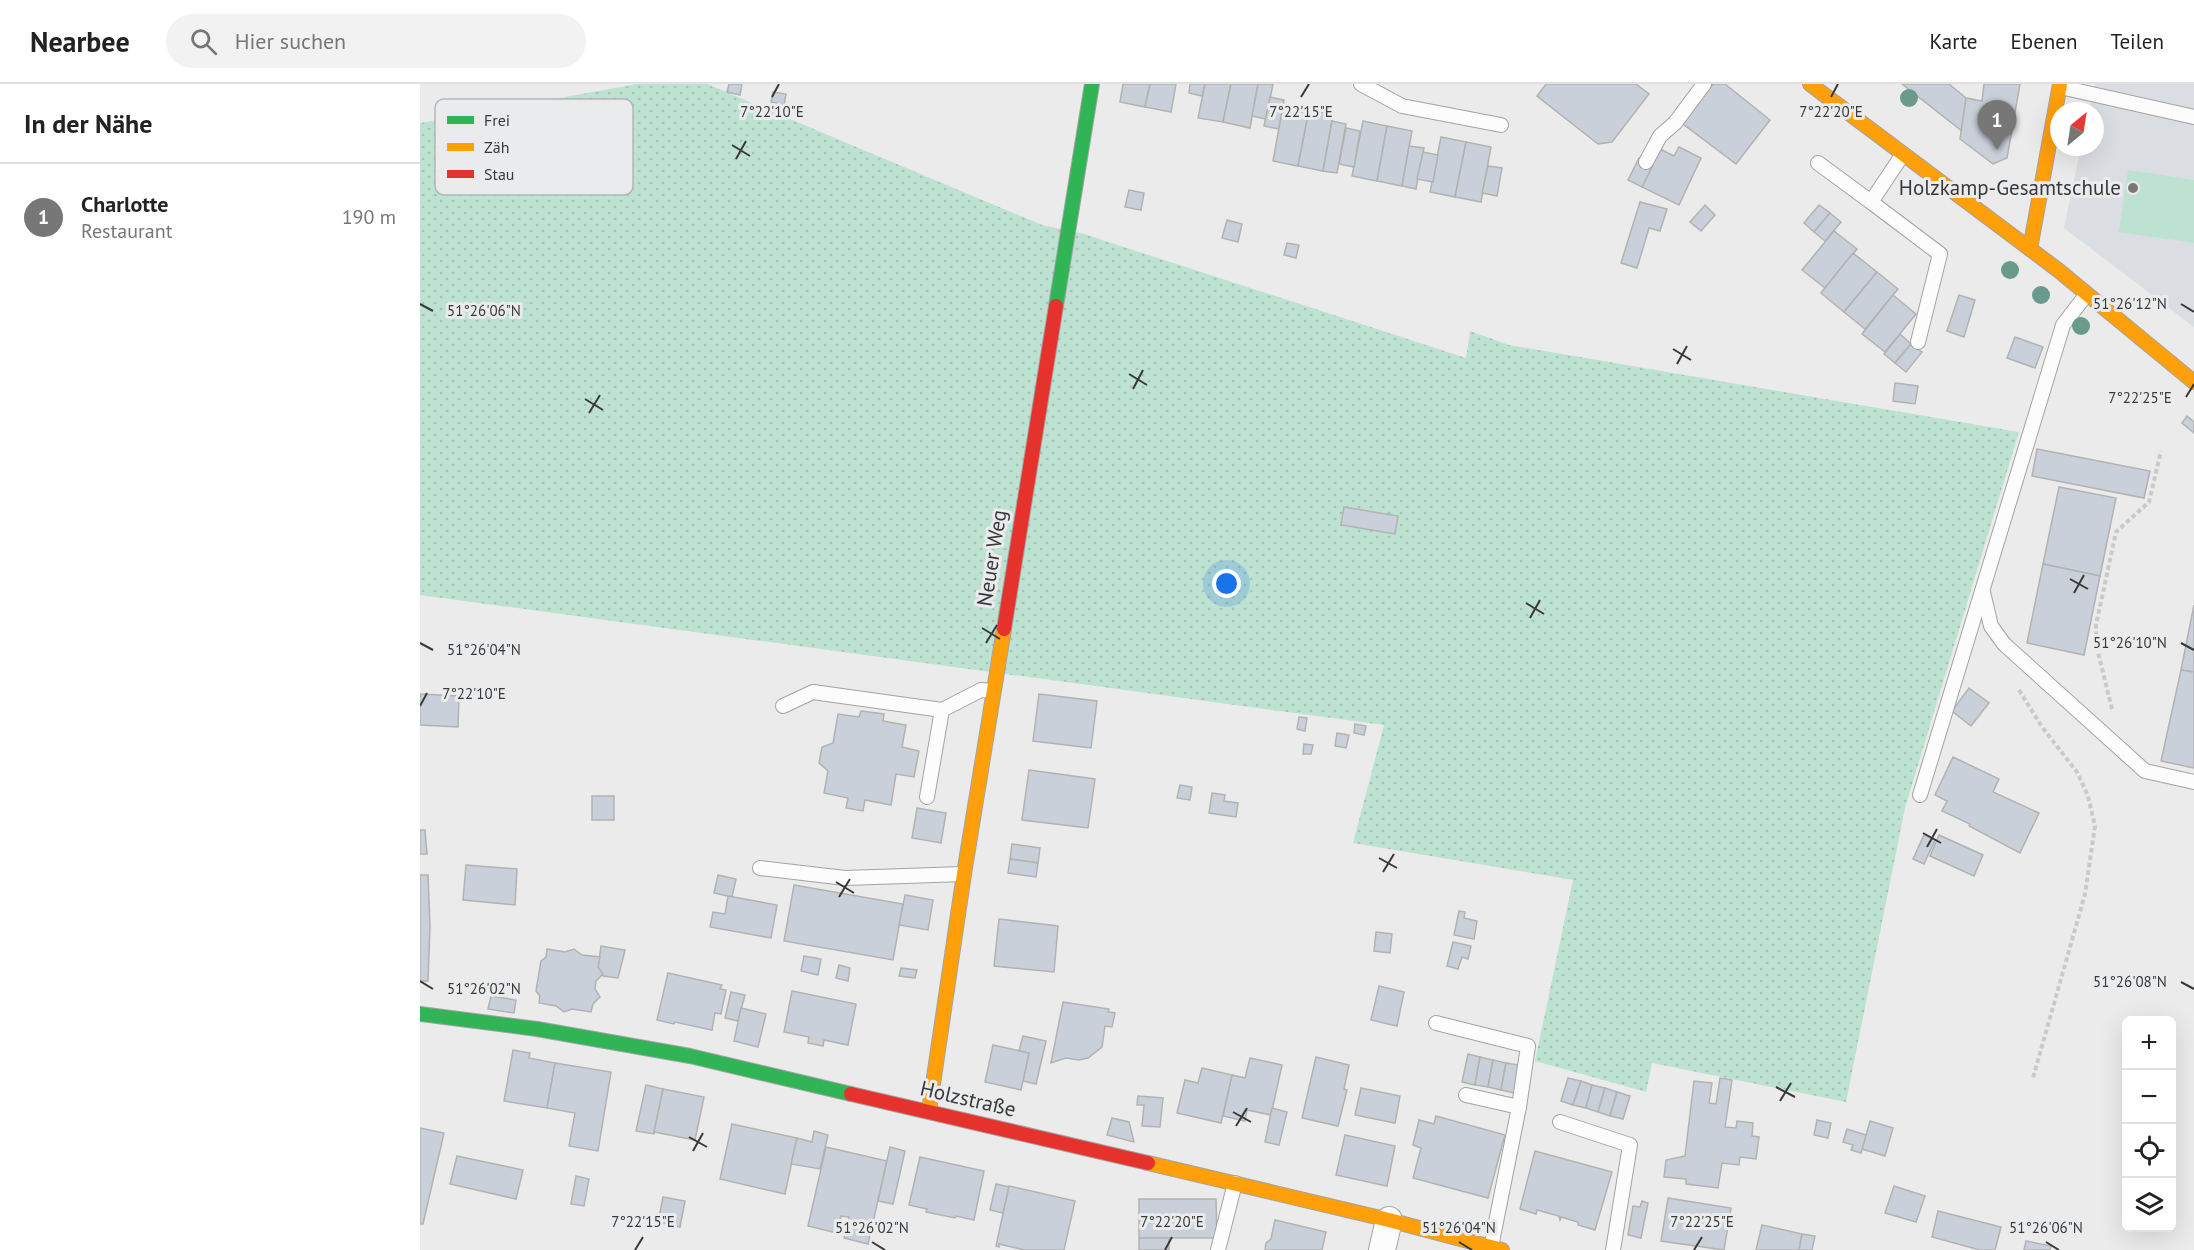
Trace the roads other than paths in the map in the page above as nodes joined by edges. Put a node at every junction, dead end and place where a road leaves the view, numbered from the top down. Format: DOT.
graph roads {
  1 [pos="1092,84"];
  2 [pos="1361,84"];
  3 [pos="1704,84"];
  4 [pos="1810,84"];
  5 [pos="2060,86"];
  6 [pos="2194,117"];
  7 [pos="1501,125"];
  8 [pos="1903,153"];
  9 [pos="1646,162"];
  10 [pos="1818,163"];
  11 [pos="1871,202"];
  12 [pos="2030,249"];
  13 [pos="2086,295"];
  14 [pos="1918,342"];
  15 [pos="2194,382"];
  16 [pos="1983,587"];
  17 [pos="993,691"];
  18 [pos="783,706"];
  19 [pos="942,710"];
  20 [pos="2194,782"];
  21 [pos="1920,795"];
  22 [pos="927,797"];
  23 [pos="760,868"];
  24 [pos="964,874"];
  25 [pos="420,1014"];
  26 [pos="1436,1023"];
  27 [pos="1466,1095"];
  28 [pos="1519,1107"];
  29 [pos="929,1111"];
  30 [pos="1560,1122"];
  31 [pos="1235,1183"];
  32 [pos="1389,1220"];
  33 [pos="1496,1249"];
  34 [pos="1218,1250"];
  35 [pos="1382,1250"];
  36 [pos="1613,1250"];
  1 -- 17 [label="street, Neuer Weg"];
  2 -- 7 [label="lane"];
  3 -- 9 [label="lane"];
  4 -- 8 [label="street"];
  5 -- 6 [label="lane"];
  5 -- 12 [label="street"];
  8 -- 11 [label="lane"];
  8 -- 12 [label="street"];
  10 -- 11 [label="lane"];
  11 -- 14 [label="lane"];
  12 -- 13 [label="street"];
  13 -- 15 [label="street"];
  13 -- 16 [label="lane"];
  16 -- 20 [label="lane"];
  16 -- 21 [label="lane"];
  17 -- 19 [label="lane"];
  17 -- 24 [label="street, Neuer Weg"];
  18 -- 19 [label="lane"];
  19 -- 22 [label="lane"];
  23 -- 24 [label="lane"];
  24 -- 29 [label="street, Neuer Weg"];
  25 -- 29 [label="street, Holzstraße"];
  26 -- 28 [label="lane"];
  27 -- 28 [label="lane"];
  28 -- 33 [label="lane"];
  29 -- 31 [label="street, Holzstraße"];
  30 -- 36 [label="lane"];
  31 -- 32 [label="street, Holzstraße"];
  31 -- 34 [label="lane"];
  32 -- 33 [label="street, Holzstraße"];
  32 -- 35 [label="street"];
}
